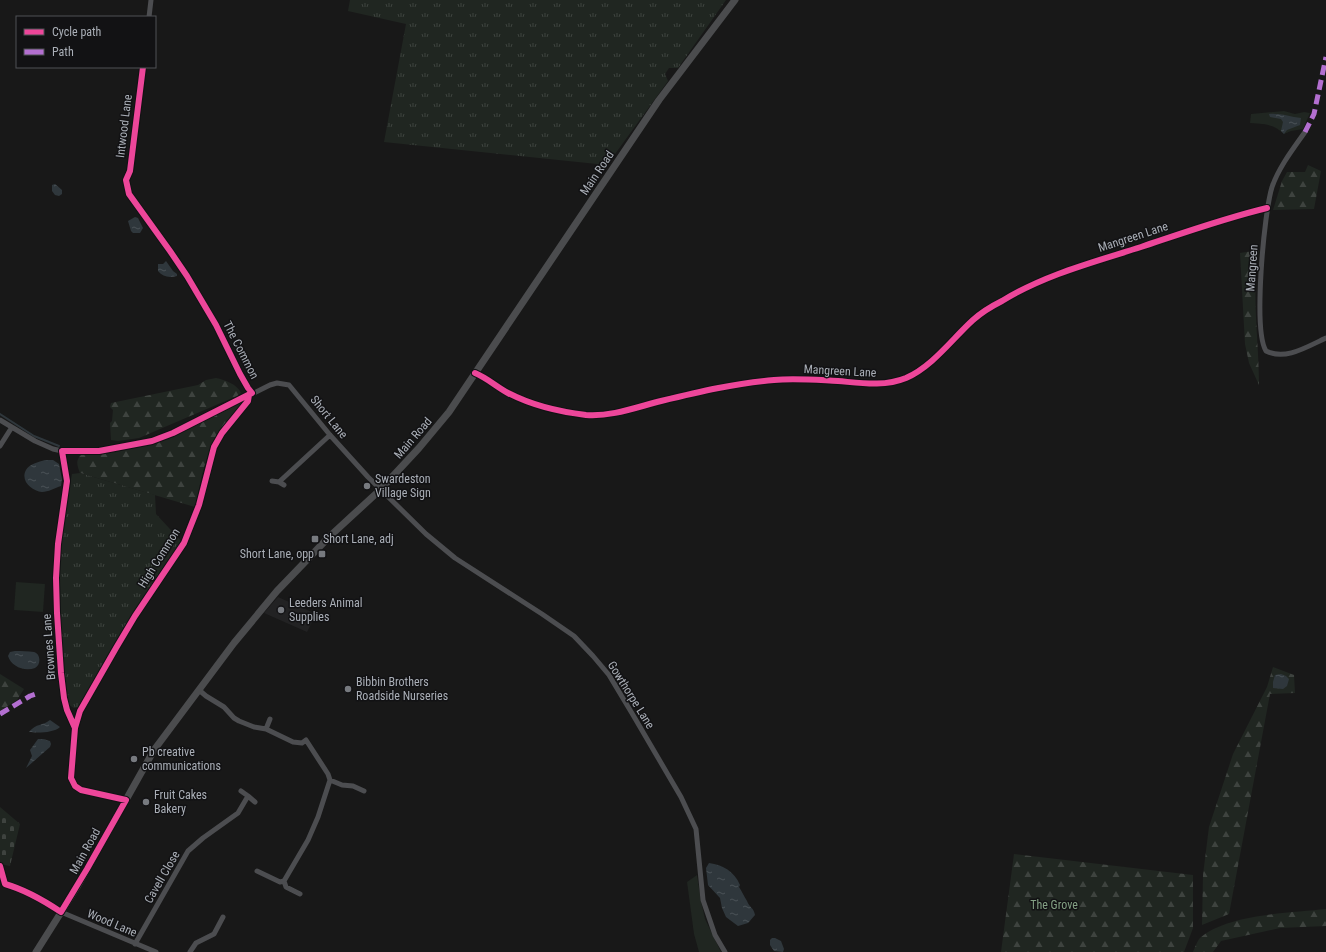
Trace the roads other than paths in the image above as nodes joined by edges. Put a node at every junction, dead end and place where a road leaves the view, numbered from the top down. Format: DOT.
graph roads {
  1 [pos="151,0"];
  2 [pos="734,0"];
  3 [pos="149,16"];
  4 [pos="143,68"];
  5 [pos="1305,132"];
  6 [pos="127,187"];
  7 [pos="1268,208"];
  8 [pos="1326,338"];
  9 [pos="475,373"];
  10 [pos="251,394"];
  11 [pos="0,420"];
  12 [pos="12,427"];
  13 [pos="330,435"];
  14 [pos="0,446"];
  15 [pos="62,451"];
  16 [pos="272,481"];
  17 [pos="380,490"];
  18 [pos="199,690"];
  19 [pos="270,720"];
  20 [pos="75,728"];
  21 [pos="266,729"];
  22 [pos="330,780"];
  23 [pos="241,791"];
  24 [pos="364,791"];
  25 [pos="248,796"];
  26 [pos="126,800"];
  27 [pos="255,802"];
  28 [pos="257,871"];
  29 [pos="284,881"];
  30 [pos="300,894"];
  31 [pos="61,912"];
  32 [pos="223,917"];
  33 [pos="135,944"];
  34 [pos="36,952"];
  35 [pos="156,952"];
  36 [pos="190,952"];
  37 [pos="725,952"];
  1 -- 3 [label="street"];
  2 -- 9 [label="main road, Main Road"];
  4 -- 6 [label="street, Intwood Lane"];
  5 -- 7 [label="street, Mangreen"];
  6 -- 10 [label="street, The Common"];
  7 -- 8 [label="street, Mangreen"];
  7 -- 9 [label="street, Mangreen Lane"];
  9 -- 17 [label="main road, Main Road"];
  10 -- 13 [label="street, Short Lane"];
  10 -- 15 [label="street, The Common"];
  10 -- 20 [label="street, High Common"];
  11 -- 12 [label="street, The Common"];
  12 -- 14 [label="street"];
  12 -- 15 [label="street, The Common"];
  13 -- 16 [label="street"];
  13 -- 17 [label="street, Short Lane"];
  15 -- 20 [label="street, Brownes Lane"];
  17 -- 18 [label="main road, Main Road"];
  17 -- 37 [label="street, Gowthorpe Lane"];
  18 -- 21 [label="street"];
  18 -- 26 [label="main road, Main Road"];
  19 -- 21 [label="street"];
  20 -- 26 [label="street, Brownes Lane"];
  21 -- 22 [label="street"];
  22 -- 24 [label="street"];
  22 -- 29 [label="street"];
  23 -- 25 [label="street"];
  25 -- 27 [label="street"];
  25 -- 33 [label="street, Cavell Close"];
  26 -- 31 [label="main road, Main Road"];
  28 -- 29 [label="street"];
  29 -- 30 [label="street"];
  31 -- 33 [label="street, Wood Lane"];
  31 -- 34 [label="main road, Main Road"];
  32 -- 36 [label="street"];
  33 -- 35 [label="street, Wood Lane"];
}
